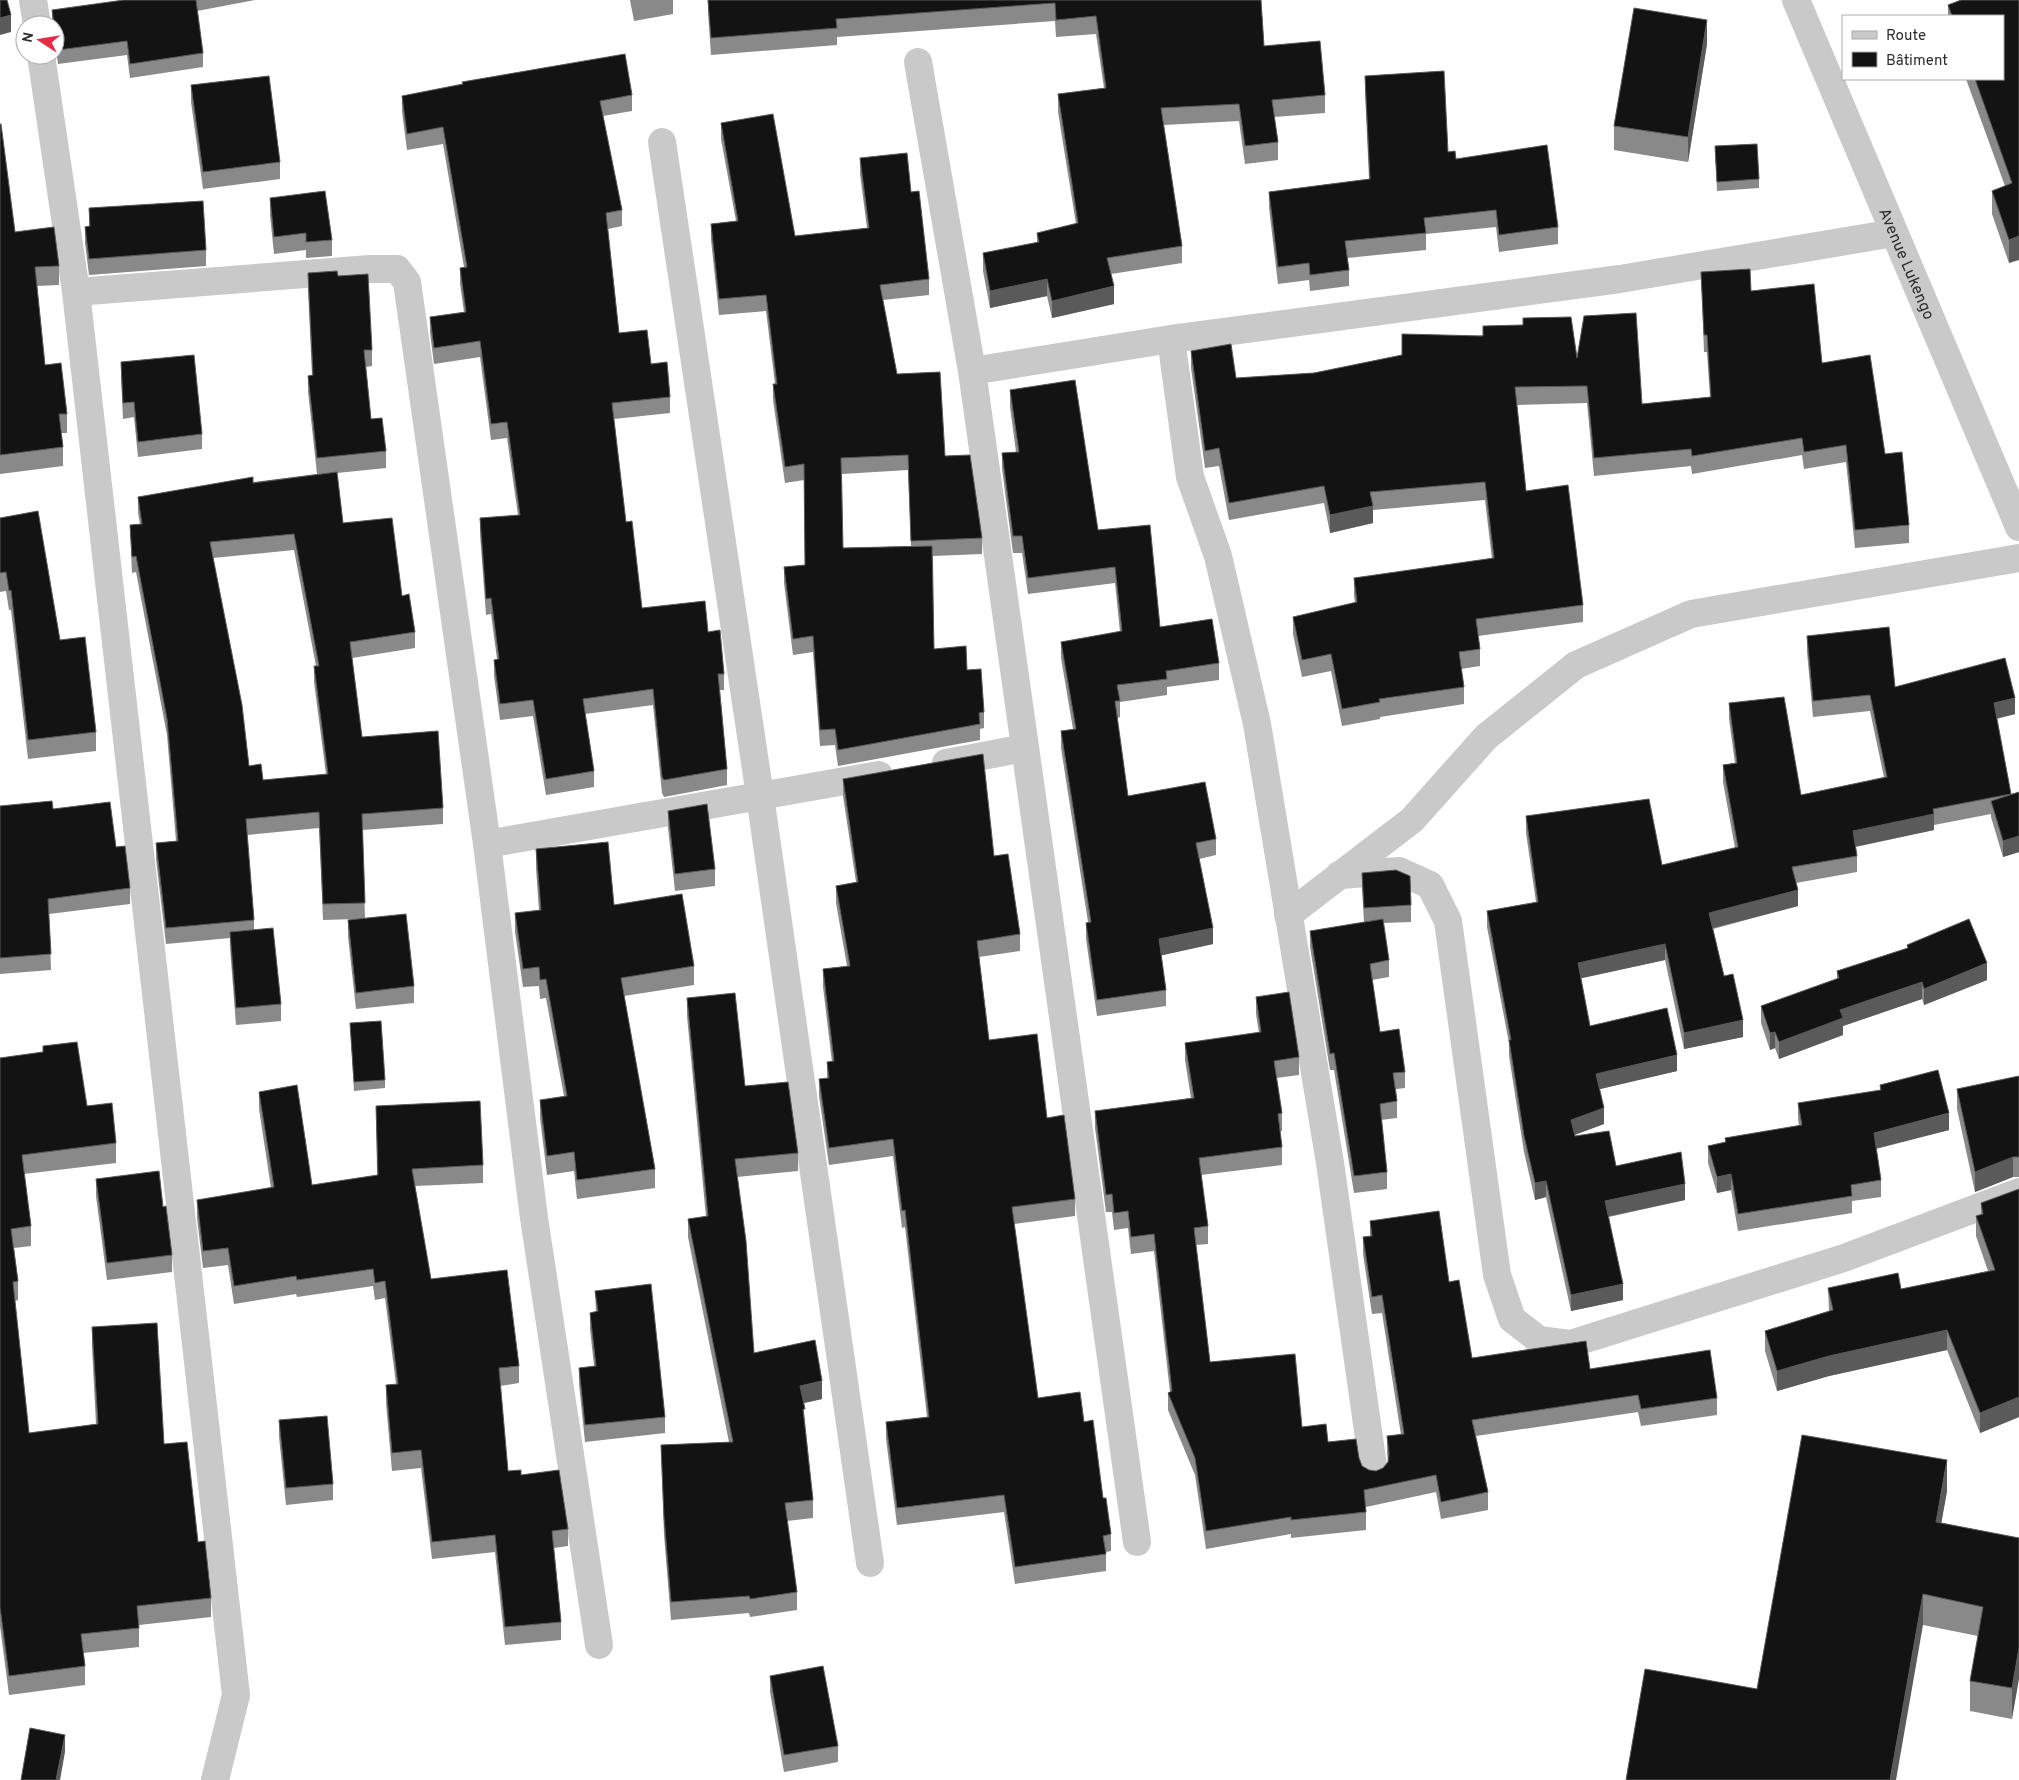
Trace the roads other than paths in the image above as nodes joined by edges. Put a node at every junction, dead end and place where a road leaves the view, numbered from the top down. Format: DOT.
graph roads {
  1 [pos="33,0"];
  2 [pos="1796,0"];
  3 [pos="35,15"];
  4 [pos="918,62"];
  5 [pos="43,65"];
  6 [pos="662,142"];
  7 [pos="1894,233"];
  8 [pos="76,292"];
  9 [pos="1171,339"];
  10 [pos="972,371"];
  11 [pos="2019,527"];
  12 [pos="2019,558"];
  13 [pos="1025,748"];
  14 [pos="760,796"];
  15 [pos="487,844"];
  16 [pos="1339,875"];
  17 [pos="1288,915"];
  18 [pos="2019,1192"];
  19 [pos="1374,1473"];
  20 [pos="1137,1542"];
  21 [pos="870,1563"];
  22 [pos="599,1645"];
  23 [pos="215,1780"];
  1 -- 3 [label="street"];
  2 -- 7 [label="street, Avenue Lukengo"];
  4 -- 10 [label="street"];
  5 -- 8 [label="street"];
  6 -- 14 [label="street"];
  7 -- 9 [label="street"];
  7 -- 11 [label="street, Avenue Lukengo"];
  8 -- 15 [label="street"];
  8 -- 23 [label="street"];
  9 -- 10 [label="street"];
  9 -- 17 [label="street"];
  10 -- 13 [label="street"];
  12 -- 16 [label="street"];
  13 -- 14 [label="street"];
  13 -- 20 [label="street"];
  14 -- 15 [label="street"];
  14 -- 21 [label="street"];
  15 -- 22 [label="street"];
  16 -- 17 [label="street"];
  16 -- 18 [label="street"];
  17 -- 19 [label="street"];
}
